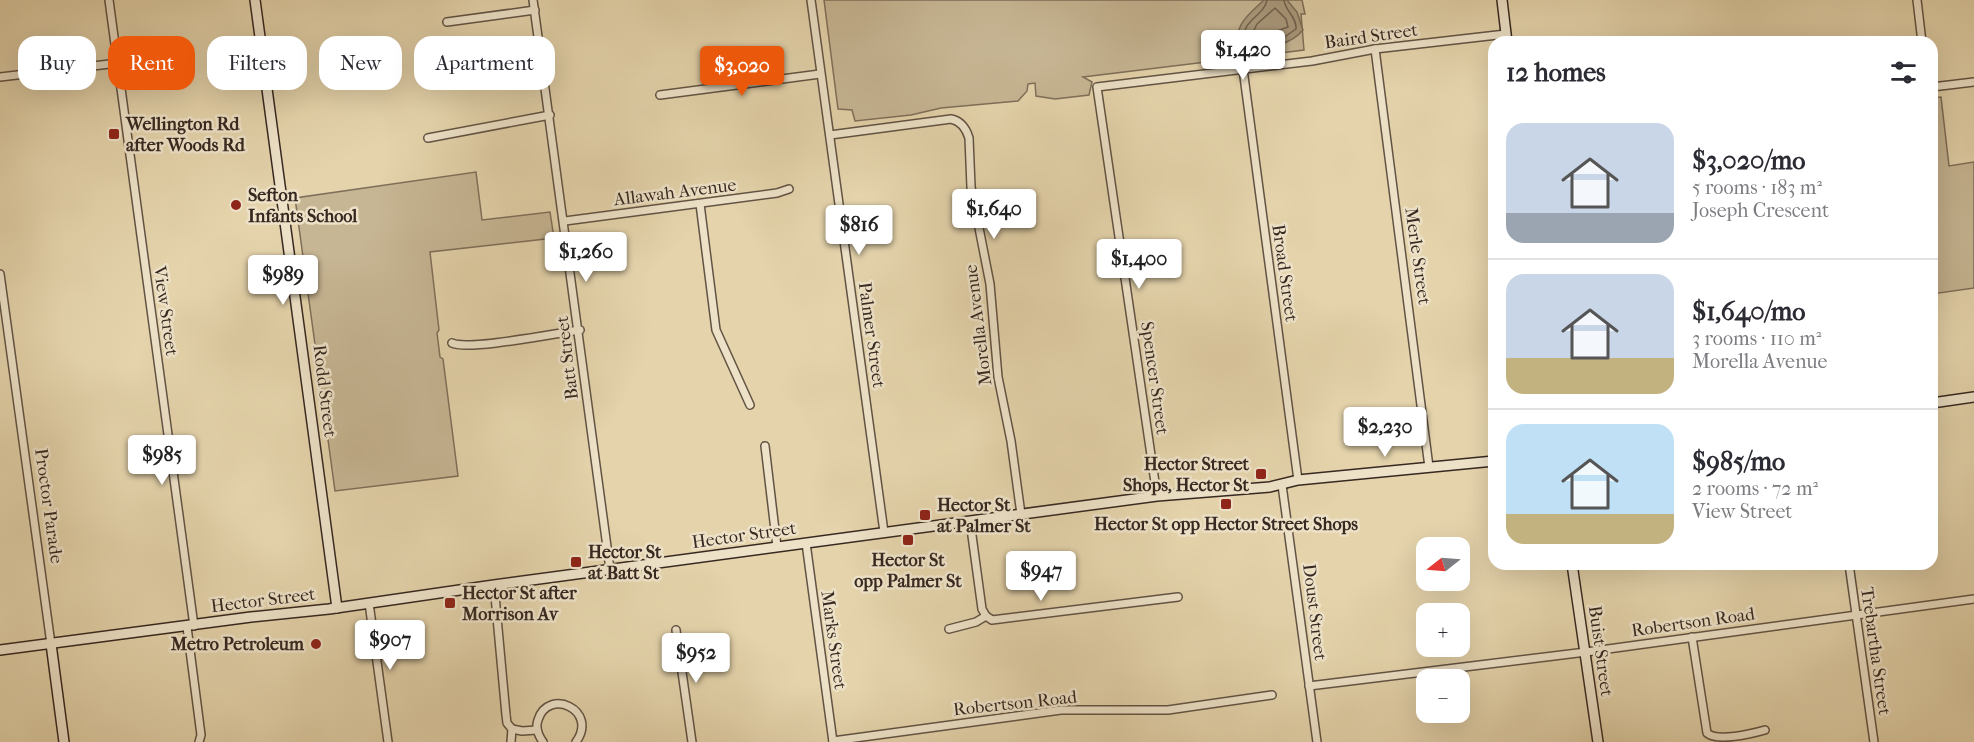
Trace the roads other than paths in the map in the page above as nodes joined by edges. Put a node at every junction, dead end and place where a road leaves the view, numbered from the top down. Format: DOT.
graph roads {
  1 [pos="109,0"];
  2 [pos="255,0"];
  3 [pos="534,0"];
  4 [pos="811,0"];
  5 [pos="1502,0"];
  6 [pos="1917,0"];
  7 [pos="535,10"];
  8 [pos="447,22"];
  9 [pos="114,36"];
  10 [pos="1507,36"];
  11 [pos="1921,36"];
  12 [pos="1488,40"];
  13 [pos="1375,49"];
  14 [pos="108,64"];
  15 [pos="1243,69"];
  16 [pos="820,74"];
  17 [pos="0,77"];
  18 [pos="1974,82"];
  19 [pos="1938,86"];
  20 [pos="1097,87"];
  21 [pos="121,90"];
  22 [pos="660,95"];
  23 [pos="550,115"];
  24 [pos="830,135"];
  25 [pos="428,138"];
  26 [pos="789,189"];
  27 [pos="700,204"];
  28 [pos="565,221"];
  29 [pos="0,274"];
  30 [pos="4,326"];
  31 [pos="580,330"];
  32 [pos="452,343"];
  33 [pos="1974,397"];
  34 [pos="1938,402"];
  35 [pos="750,405"];
  36 [pos="765,446"];
  37 [pos="1488,462"];
  38 [pos="1430,467"];
  39 [pos="1298,480"];
  40 [pos="1282,485"];
  41 [pos="1157,496"];
  42 [pos="1021,514"];
  43 [pos="969,521"];
  44 [pos="884,532"];
  45 [pos="806,543"];
  46 [pos="777,547"];
  47 [pos="610,569"];
  48 [pos="1573,570"];
  49 [pos="1850,570"];
  50 [pos="494,585"];
  51 [pos="1178,597"];
  52 [pos="1974,599"];
  53 [pos="369,603"];
  54 [pos="337,608"];
  55 [pos="1856,615"];
  56 [pos="986,616"];
  57 [pos="190,626"];
  58 [pos="949,629"];
  59 [pos="676,630"];
  60 [pos="1692,637"];
  61 [pos="51,644"];
  62 [pos="0,650"];
  63 [pos="1586,652"];
  64 [pos="1309,686"];
  65 [pos="1272,694"];
  66 [pos="512,729"];
  67 [pos="537,730"];
  68 [pos="1765,730"];
  69 [pos="64,742"];
  70 [pos="199,742"];
  71 [pos="388,742"];
  72 [pos="511,742"];
  73 [pos="543,742"];
  74 [pos="576,742"];
  75 [pos="692,742"];
  76 [pos="833,742"];
  77 [pos="1317,742"];
  78 [pos="1598,742"];
  79 [pos="1874,742"];
  1 -- 9 [label="street, View Street"];
  2 -- 54 [label="main road, Rodd Street"];
  3 -- 7 [label="street, Batt Street"];
  4 -- 16 [label="street, Palmer Street"];
  5 -- 10 [label="main road"];
  6 -- 11 [label="street"];
  7 -- 8 [label="street"];
  7 -- 23 [label="street, Batt Street"];
  12 -- 13 [label="street, Baird Street"];
  13 -- 15 [label="street, Baird Street"];
  13 -- 38 [label="street, Merle Street"];
  14 -- 17 [label="street"];
  15 -- 20 [label="street, Baird Street"];
  15 -- 39 [label="street, Broad Street"];
  16 -- 22 [label="street"];
  16 -- 24 [label="street, Palmer Street"];
  18 -- 19 [label="street"];
  20 -- 41 [label="street, Spencer Street"];
  21 -- 57 [label="street, View Street"];
  23 -- 25 [label="street"];
  23 -- 28 [label="street, Batt Street"];
  24 -- 42 [label="street, Morella Avenue"];
  24 -- 44 [label="street, Palmer Street"];
  26 -- 27 [label="street, Allawah Avenue"];
  27 -- 28 [label="street, Allawah Avenue"];
  27 -- 35 [label="street"];
  28 -- 31 [label="street, Batt Street"];
  29 -- 30 [label="street, Proctor Parade"];
  30 -- 61 [label="street, Proctor Parade"];
  31 -- 32 [label="street"];
  31 -- 47 [label="street, Batt Street"];
  33 -- 34 [label="main road"];
  36 -- 46 [label="street"];
  37 -- 38 [label="main road, Hector Street"];
  38 -- 39 [label="main road, Hector Street"];
  39 -- 40 [label="main road, Hector Street"];
  40 -- 41 [label="main road, Hector Street"];
  40 -- 64 [label="street, Doust Street"];
  41 -- 42 [label="main road, Hector Street"];
  42 -- 43 [label="main road, Hector Street"];
  43 -- 44 [label="main road, Hector Street"];
  43 -- 56 [label="street"];
  44 -- 45 [label="main road, Hector Street"];
  45 -- 46 [label="main road, Hector Street"];
  45 -- 76 [label="street, Marks Street"];
  46 -- 47 [label="main road, Hector Street"];
  47 -- 50 [label="main road, Hector Street"];
  48 -- 63 [label="main road, Buist Street"];
  49 -- 55 [label="street, Trebartha Street"];
  50 -- 53 [label="main road, Hector Street"];
  50 -- 66 [label="street"];
  51 -- 56 [label="street"];
  52 -- 55 [label="street, Robertson Road"];
  53 -- 54 [label="main road, Hector Street"];
  53 -- 71 [label="street"];
  54 -- 57 [label="main road, Hector Street"];
  55 -- 60 [label="street, Robertson Road"];
  55 -- 79 [label="street, Trebartha Street"];
  56 -- 58 [label="street"];
  57 -- 61 [label="main road, Hector Street"];
  57 -- 70 [label="street, View Street"];
  59 -- 75 [label="street"];
  60 -- 63 [label="street, Robertson Road"];
  60 -- 68 [label="street"];
  61 -- 62 [label="main road, Hector Street"];
  61 -- 69 [label="main road, Proctor Parade"];
  63 -- 64 [label="street, Robertson Road"];
  63 -- 78 [label="main road, Buist Street"];
  64 -- 77 [label="street, Doust Street"];
  65 -- 76 [label="street, Robertson Road"];
  66 -- 67 [label="street"];
  66 -- 72 [label="street"];
  67 -- 73 [label="street"];
  67 -- 74 [label="street"];
}
